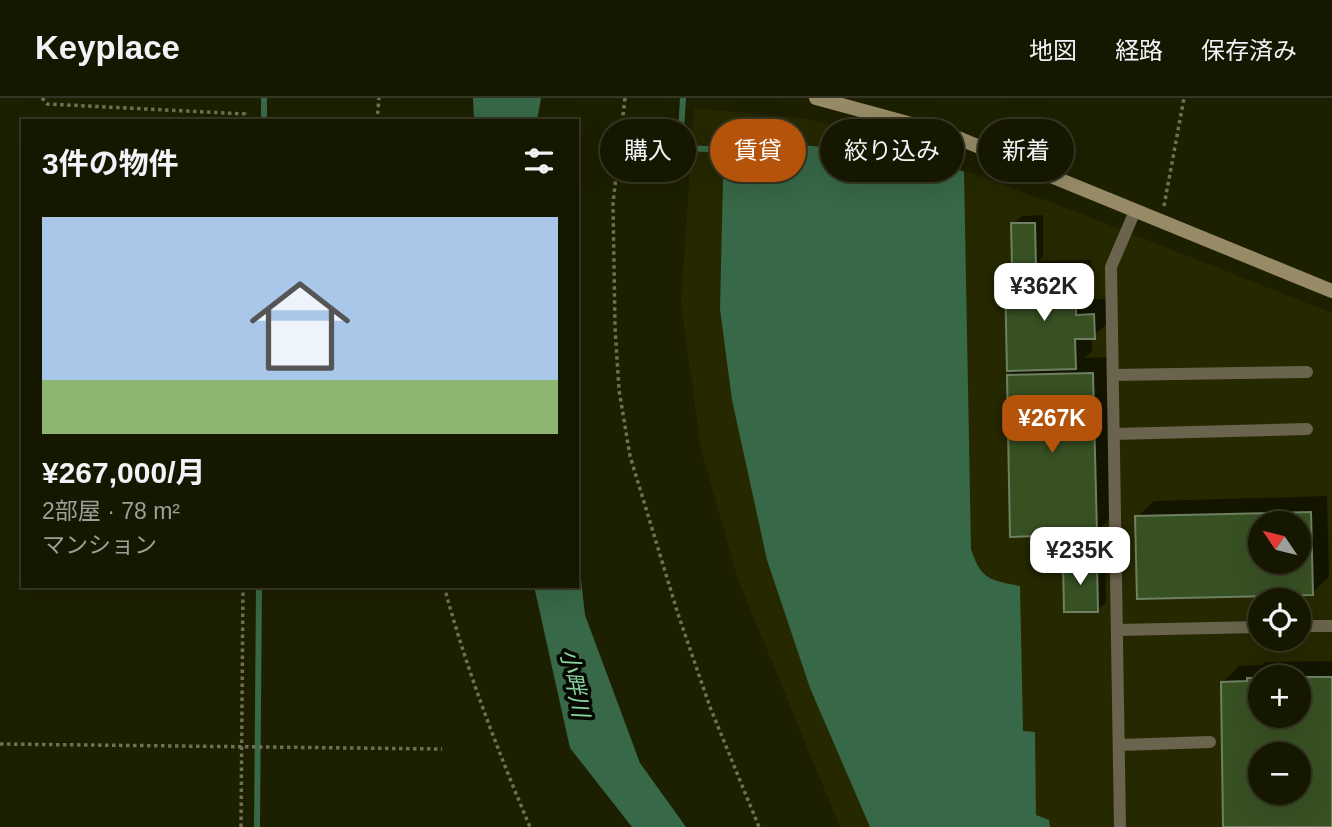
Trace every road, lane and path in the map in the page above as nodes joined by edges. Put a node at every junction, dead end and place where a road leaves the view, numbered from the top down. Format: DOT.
graph roads {
  1 [pos="43,98"];
  2 [pos="379,98"];
  3 [pos="625,98"];
  4 [pos="816,98"];
  5 [pos="1184,98"];
  6 [pos="246,119"];
  7 [pos="377,119"];
  8 [pos="1135,211"];
  9 [pos="1162,222"];
  10 [pos="1332,291"];
  11 [pos="1307,372"];
  12 [pos="1113,375"];
  13 [pos="1307,429"];
  14 [pos="1114,434"];
  15 [pos="243,588"];
  16 [pos="445,588"];
  17 [pos="1332,625"];
  18 [pos="1311,626"];
  19 [pos="1248,627"];
  20 [pos="1117,630"];
  21 [pos="1210,742"];
  22 [pos="0,744"];
  23 [pos="1119,745"];
  24 [pos="242,748"];
  25 [pos="442,749"];
  26 [pos="241,827"];
  27 [pos="530,827"];
  28 [pos="759,827"];
  29 [pos="1120,827"];
  1 -- 6 [label="path"];
  2 -- 7 [label="path"];
  3 -- 28 [label="path"];
  4 -- 8 [label="street"];
  5 -- 9 [label="path"];
  8 -- 9 [label="street"];
  8 -- 12 [label="lane"];
  9 -- 10 [label="street"];
  11 -- 12 [label="lane"];
  12 -- 14 [label="lane"];
  13 -- 14 [label="lane"];
  14 -- 20 [label="lane"];
  15 -- 24 [label="path"];
  16 -- 27 [label="path"];
  17 -- 18 [label="lane"];
  19 -- 20 [label="lane"];
  20 -- 23 [label="lane"];
  21 -- 23 [label="lane"];
  22 -- 24 [label="path"];
  23 -- 29 [label="lane"];
  24 -- 25 [label="path"];
  24 -- 26 [label="path"];
}
